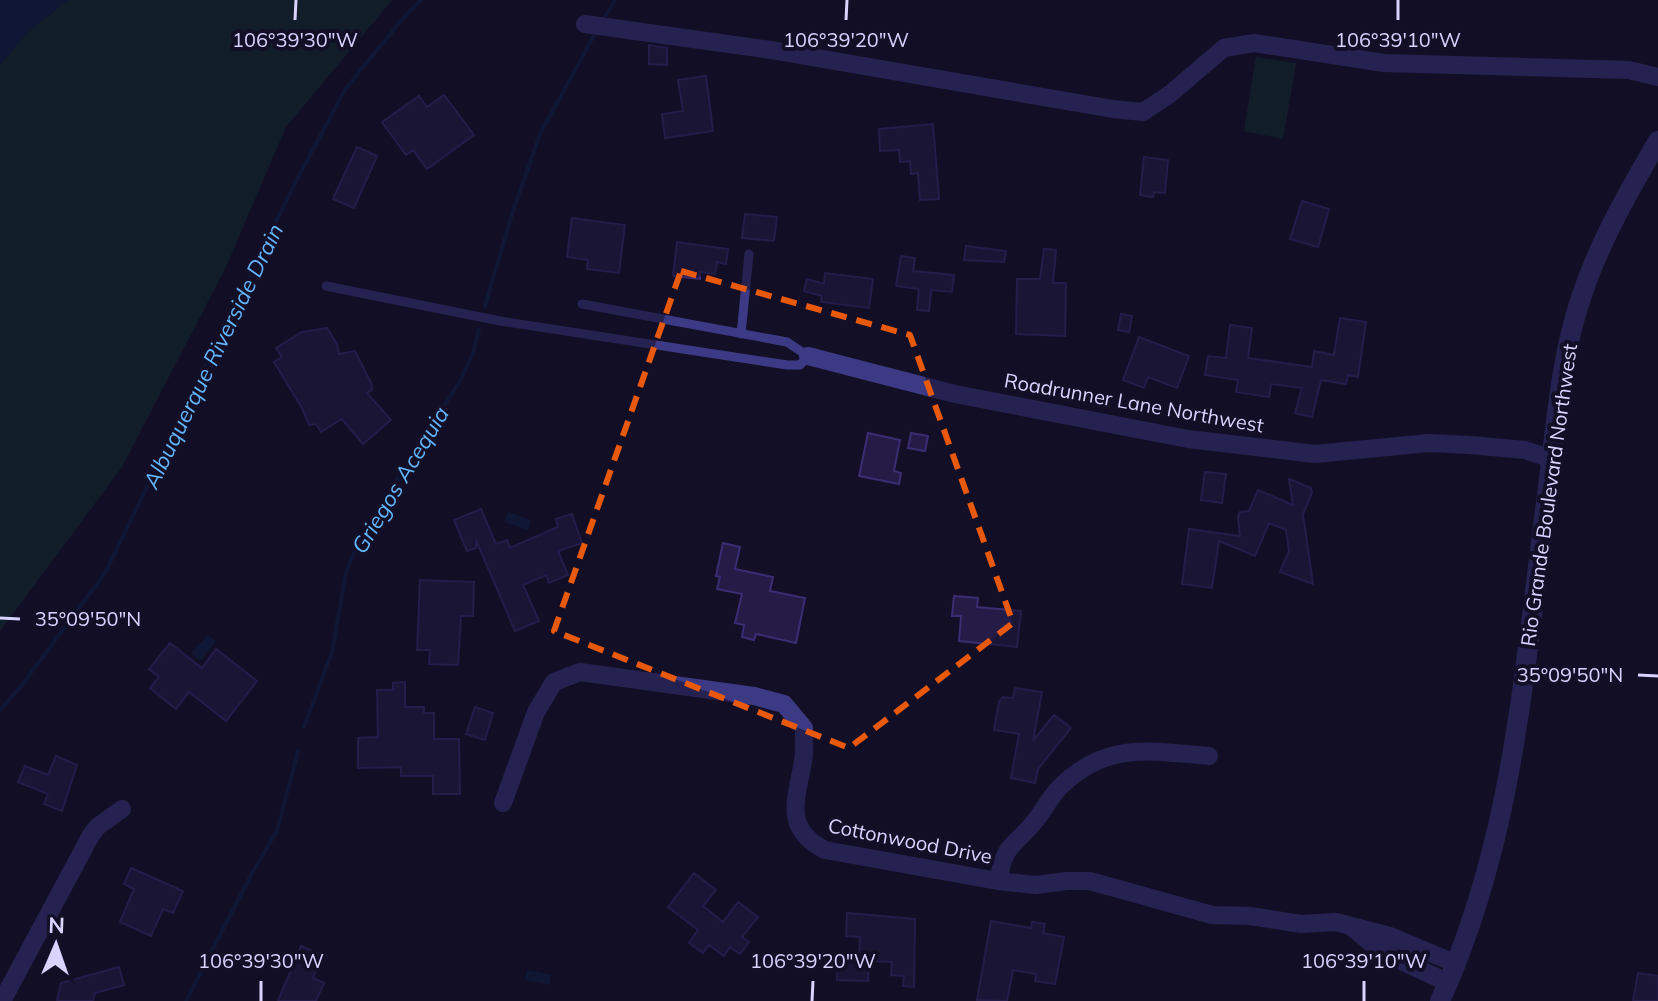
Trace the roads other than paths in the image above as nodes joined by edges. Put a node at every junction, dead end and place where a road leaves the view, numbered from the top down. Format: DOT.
graph roads {
  1 [pos="588,25"];
  2 [pos="1658,77"];
  3 [pos="1658,141"];
  4 [pos="749,254"];
  5 [pos="326,286"];
  6 [pos="582,304"];
  7 [pos="741,334"];
  8 [pos="808,356"];
  9 [pos="1552,459"];
  10 [pos="1209,756"];
  11 [pos="503,803"];
  12 [pos="122,809"];
  13 [pos="998,881"];
  14 [pos="1449,982"];
  15 [pos="2,1001"];
  1 -- 2 [label="street"];
  3 -- 9 [label="street, Rio Grande Boulevard Northwest"];
  4 -- 7 [label="lane"];
  5 -- 8 [label="lane"];
  6 -- 7 [label="lane"];
  7 -- 8 [label="lane"];
  8 -- 9 [label="street, Roadrunner Lane Northwest"];
  9 -- 14 [label="street, Rio Grande Boulevard Northwest"];
  10 -- 13 [label="street"];
  11 -- 13 [label="street, Cottonwood Drive"];
  12 -- 15 [label="street"];
  13 -- 14 [label="street, Cottonwood Drive"];
}
